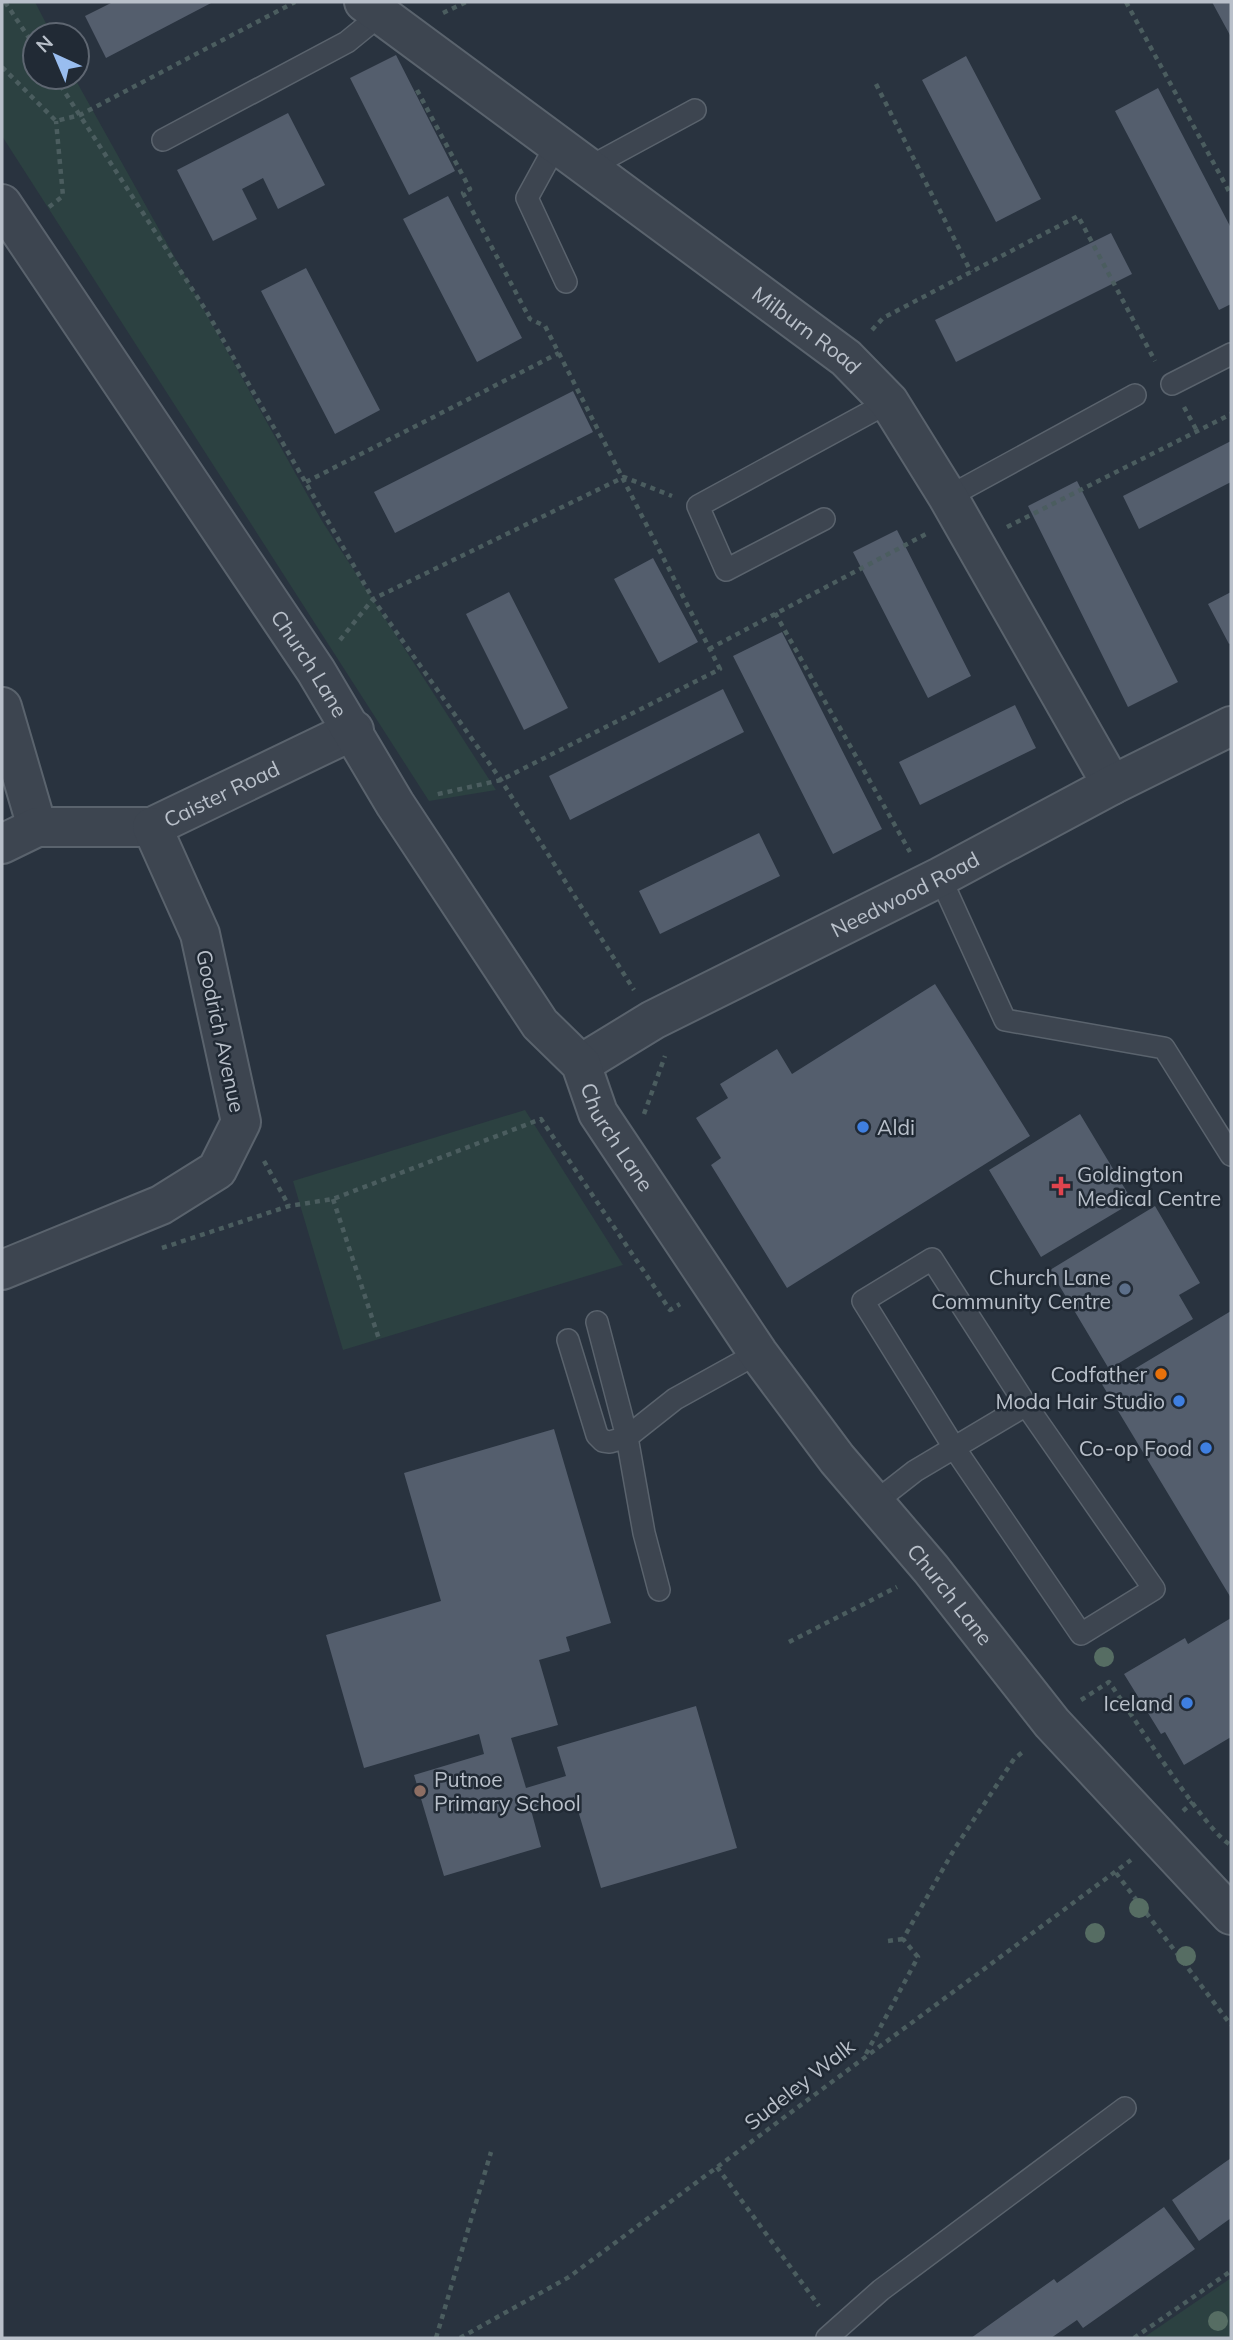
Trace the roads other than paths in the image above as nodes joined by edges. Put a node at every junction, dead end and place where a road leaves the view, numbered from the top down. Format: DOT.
graph roads {
  1 [pos="372,8"];
  2 [pos="695,110"];
  3 [pos="163,140"];
  4 [pos="556,145"];
  5 [pos="588,168"];
  6 [pos="9,217"];
  7 [pos="566,282"];
  8 [pos="1231,354"];
  9 [pos="1172,384"];
  10 [pos="1135,395"];
  11 [pos="889,402"];
  12 [pos="824,519"];
  13 [pos="960,519"];
  14 [pos="2,707"];
  15 [pos="1231,726"];
  16 [pos="354,730"];
  17 [pos="1112,785"];
  18 [pos="37,827"];
  19 [pos="152,827"];
  20 [pos="2,844"];
  21 [pos="934,880"];
  22 [pos="580,1065"];
  23 [pos="1231,1155"];
  24 [pos="2,1270"];
  25 [pos="597,1322"];
  26 [pos="568,1340"];
  27 [pos="758,1353"];
  28 [pos="1026,1405"];
  29 [pos="627,1437"];
  30 [pos="955,1448"];
  31 [pos="874,1503"];
  32 [pos="659,1590"];
  33 [pos="1231,1915"];
  34 [pos="1125,2108"];
  35 [pos="832,2334"];
  1 -- 3 [label="lane"];
  1 -- 4 [label="street, Milburn Road"];
  2 -- 5 [label="lane"];
  4 -- 5 [label="street, Milburn Road"];
  4 -- 7 [label="lane"];
  5 -- 11 [label="street, Milburn Road"];
  6 -- 16 [label="street, Church Lane"];
  8 -- 9 [label="lane"];
  10 -- 13 [label="lane"];
  11 -- 12 [label="lane"];
  11 -- 13 [label="street, Milburn Road"];
  13 -- 17 [label="street, Milburn Road"];
  14 -- 18 [label="street"];
  15 -- 17 [label="street, Needwood Road"];
  16 -- 19 [label="street, Caister Road"];
  16 -- 22 [label="street, Church Lane"];
  17 -- 21 [label="street, Needwood Road"];
  18 -- 19 [label="street, Caister Road"];
  18 -- 20 [label="street, Caister Road"];
  19 -- 24 [label="street, Goodrich Avenue"];
  21 -- 22 [label="street, Needwood Road"];
  21 -- 23 [label="lane"];
  22 -- 27 [label="street, Church Lane"];
  25 -- 29 [label="lane"];
  26 -- 29 [label="lane"];
  27 -- 29 [label="lane"];
  27 -- 31 [label="street, Church Lane"];
  28 -- 30 [label="lane"];
  28 -- 30 [label="lane"];
  28 -- 30 [label="lane"];
  29 -- 32 [label="lane"];
  30 -- 31 [label="lane"];
  31 -- 33 [label="street, Church Lane"];
  34 -- 35 [label="lane"];
}
